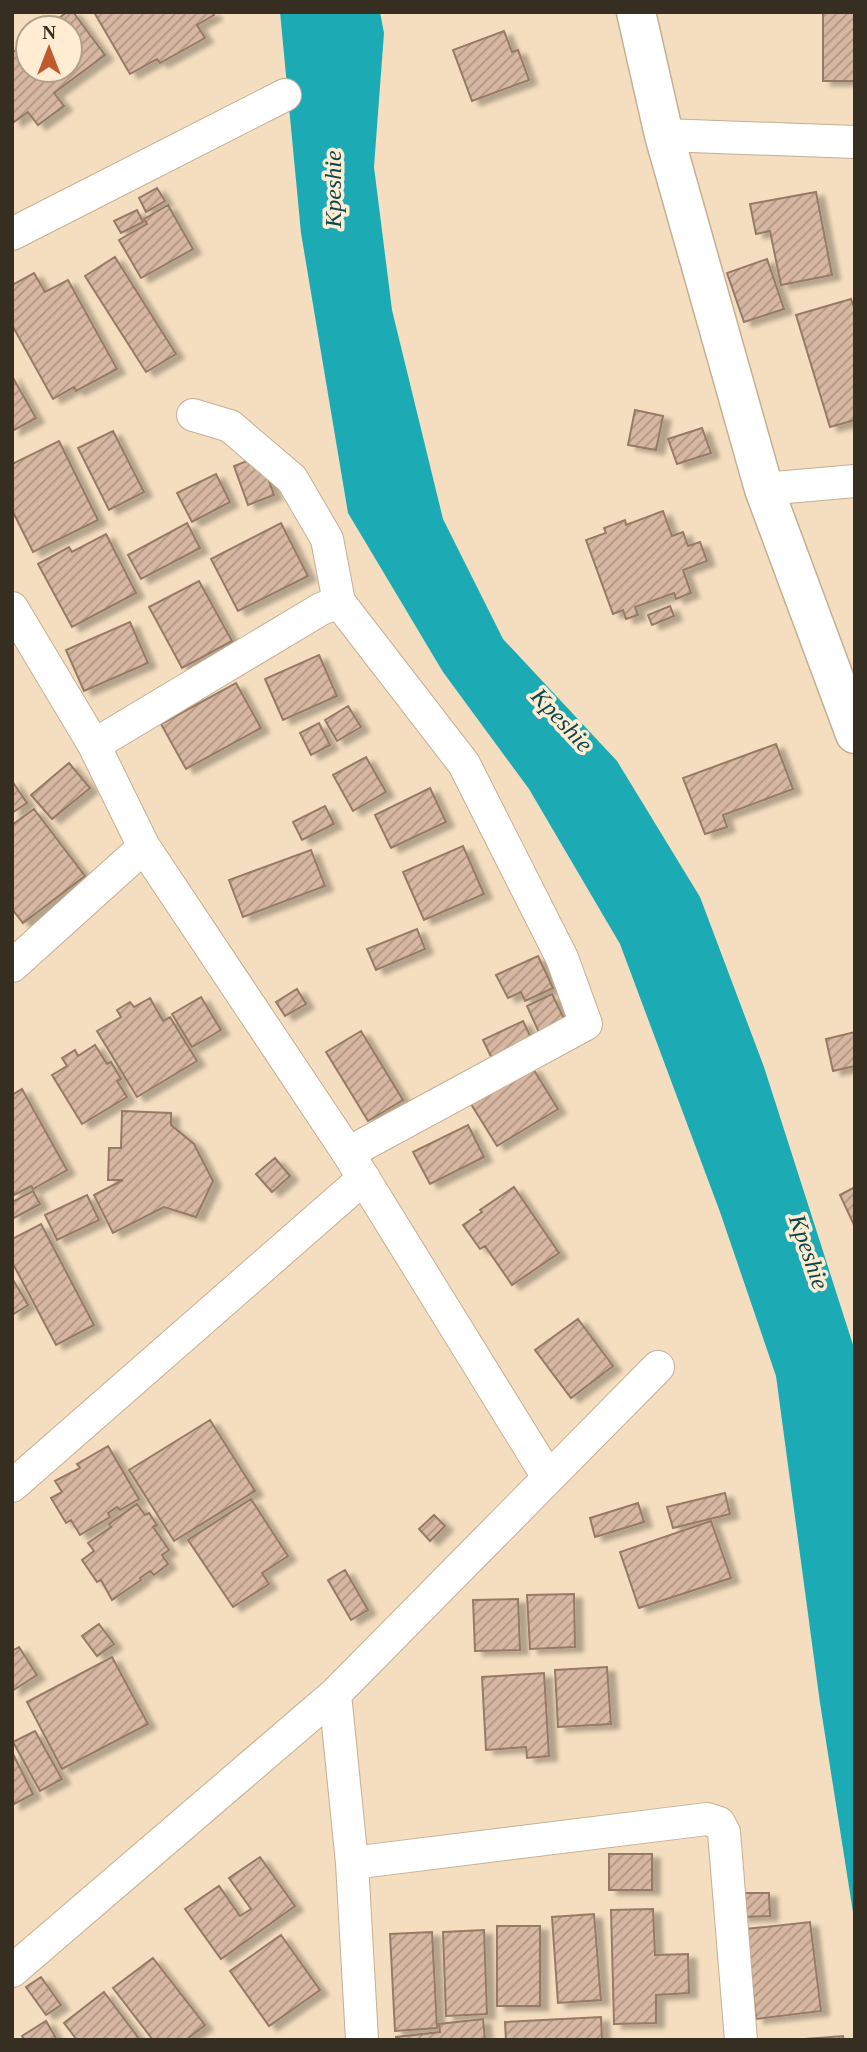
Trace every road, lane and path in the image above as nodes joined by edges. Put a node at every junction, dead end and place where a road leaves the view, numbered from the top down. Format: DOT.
graph roads {
  1 [pos="636,12"];
  2 [pos="285,95"];
  3 [pos="664,135"];
  4 [pos="855,142"];
  5 [pos="12,234"];
  6 [pos="193,415"];
  7 [pos="855,481"];
  8 [pos="764,489"];
  9 [pos="339,602"];
  10 [pos="12,608"];
  11 [pos="855,734"];
  12 [pos="94,745"];
  13 [pos="144,847"];
  14 [pos="12,966"];
  15 [pos="356,1165"];
  16 [pos="659,1367"];
  17 [pos="548,1477"];
  18 [pos="12,1486"];
  19 [pos="335,1694"];
  20 [pos="352,1863"];
  21 [pos="12,1971"];
  22 [pos="362,2040"];
  23 [pos="741,2040"];
  1 -- 3 [label="street"];
  2 -- 5 [label="street"];
  3 -- 4 [label="street"];
  3 -- 8 [label="street"];
  6 -- 9 [label="street"];
  7 -- 8 [label="street"];
  8 -- 11 [label="street"];
  9 -- 12 [label="street"];
  9 -- 15 [label="street"];
  10 -- 12 [label="street"];
  12 -- 13 [label="street"];
  13 -- 14 [label="street"];
  13 -- 15 [label="street"];
  15 -- 17 [label="street"];
  15 -- 18 [label="street"];
  16 -- 17 [label="street"];
  17 -- 19 [label="street"];
  19 -- 20 [label="street"];
  19 -- 21 [label="street"];
  20 -- 22 [label="street"];
  20 -- 23 [label="street"];
}
